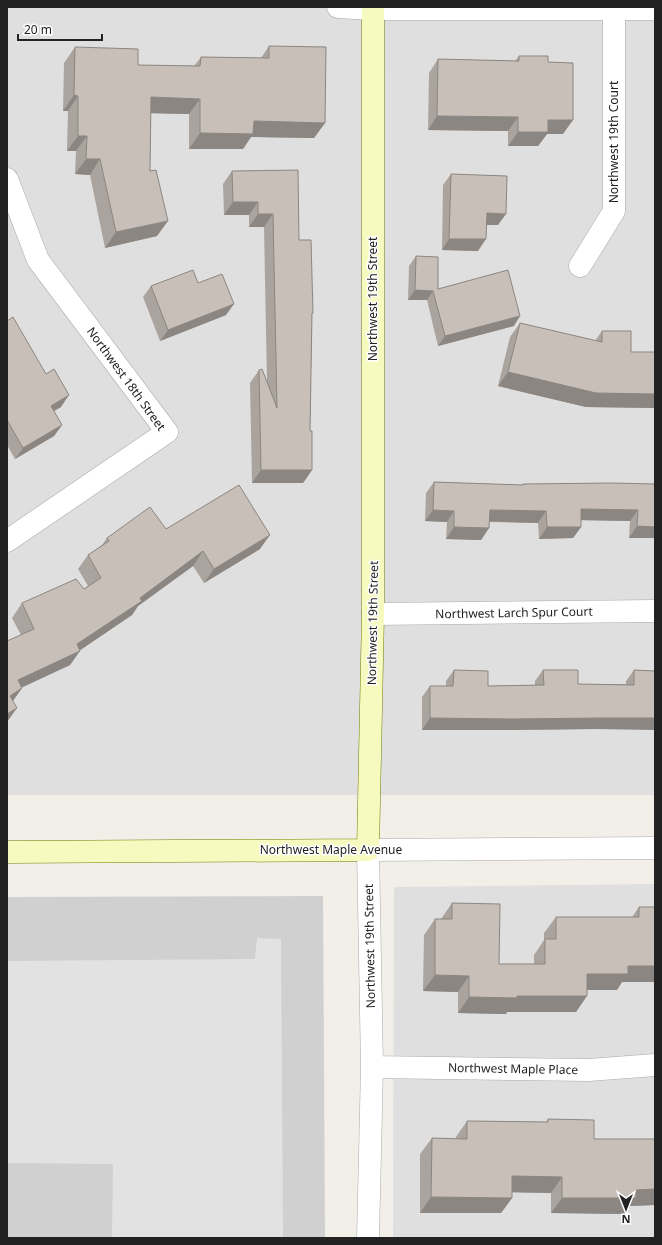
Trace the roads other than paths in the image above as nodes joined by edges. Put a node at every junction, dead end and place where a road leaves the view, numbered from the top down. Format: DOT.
graph roads {
  1 [pos="338,7"];
  2 [pos="372,8"];
  3 [pos="614,9"];
  4 [pos="655,9"];
  5 [pos="7,179"];
  6 [pos="580,266"];
  7 [pos="7,541"];
  8 [pos="655,611"];
  9 [pos="374,614"];
  10 [pos="655,848"];
  11 [pos="368,850"];
  12 [pos="7,852"];
  13 [pos="655,1065"];
  14 [pos="372,1067"];
  15 [pos="368,1238"];
  1 -- 2 [label="street"];
  2 -- 3 [label="street"];
  2 -- 9 [label="main road, Northwest 19th Street"];
  3 -- 4 [label="street"];
  3 -- 6 [label="street, Northwest 19th Court"];
  5 -- 7 [label="street, Northwest 18th Street"];
  8 -- 9 [label="street, Northwest Larch Spur Court"];
  9 -- 11 [label="main road, Northwest 19th Street"];
  10 -- 11 [label="street, Northwest Maple Avenue"];
  11 -- 12 [label="main road, Northwest Maple Avenue"];
  11 -- 14 [label="street, Northwest 19th Street"];
  13 -- 14 [label="street, Northwest Maple Place"];
  14 -- 15 [label="street, Northwest 19th Street"];
}
